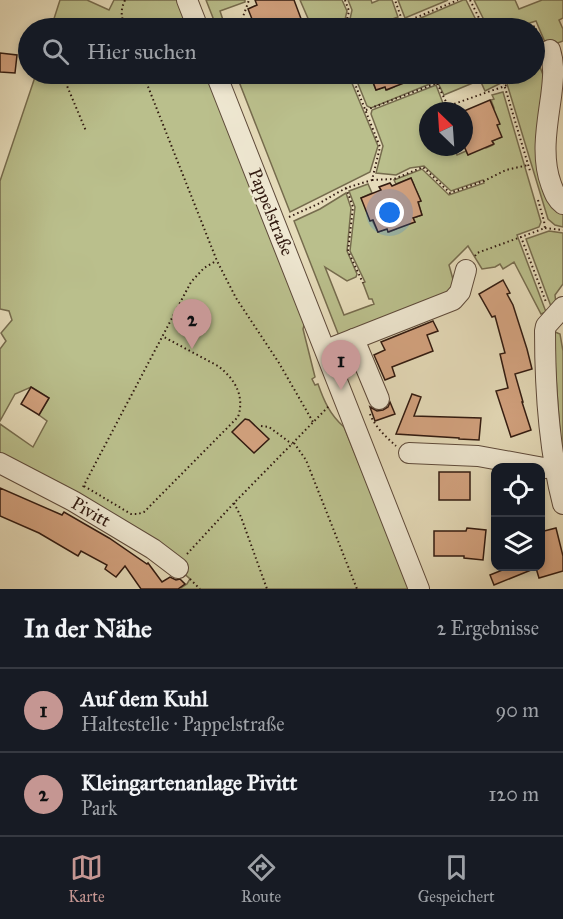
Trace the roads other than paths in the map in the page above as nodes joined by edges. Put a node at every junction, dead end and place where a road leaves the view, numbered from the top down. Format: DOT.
graph roads {
  1 [pos="187,0"];
  2 [pos="194,18"];
  3 [pos="545,46"];
  4 [pos="221,84"];
  5 [pos="563,204"];
  6 [pos="466,270"];
  7 [pos="559,318"];
  8 [pos="354,339"];
  9 [pos="326,350"];
  10 [pos="373,405"];
  11 [pos="409,453"];
  12 [pos="0,462"];
  13 [pos="555,467"];
  14 [pos="563,504"];
  15 [pos="178,568"];
  16 [pos="419,589"];
  1 -- 2 [label="street"];
  3 -- 5 [label="street"];
  4 -- 9 [label="street, Pappelstraße"];
  6 -- 8 [label="street"];
  7 -- 13 [label="street"];
  8 -- 9 [label="street"];
  8 -- 10 [label="street"];
  9 -- 16 [label="street, Pappelstraße"];
  11 -- 13 [label="street"];
  12 -- 15 [label="street, Pivitt"];
  13 -- 14 [label="street"];
}
